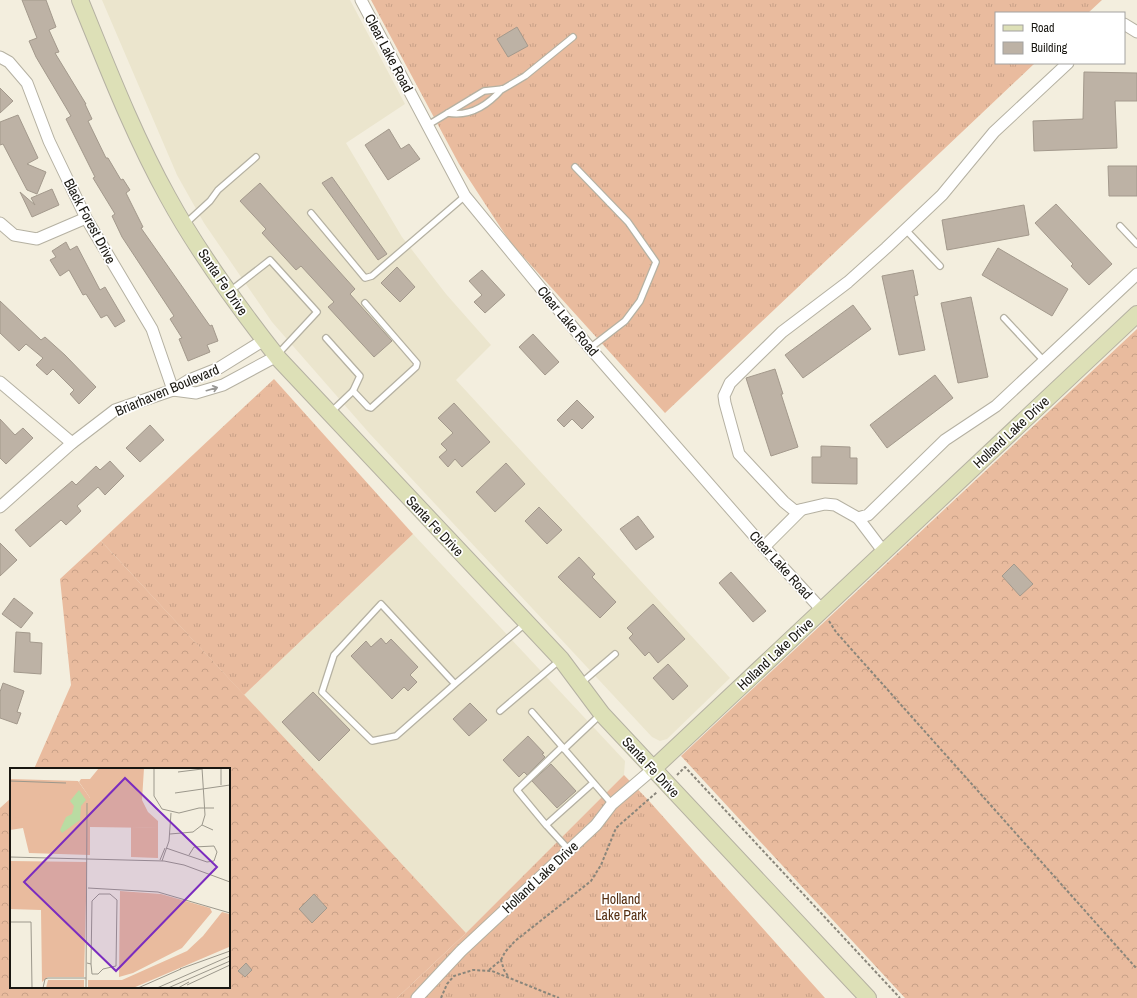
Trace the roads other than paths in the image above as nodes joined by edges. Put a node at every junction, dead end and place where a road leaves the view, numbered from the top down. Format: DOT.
graph roads {
  1 [pos="80,0"];
  2 [pos="361,0"];
  3 [pos="1125,25"];
  4 [pos="1137,32"];
  5 [pos="573,37"];
  6 [pos="0,57"];
  7 [pos="1067,64"];
  8 [pos="502,89"];
  9 [pos="448,113"];
  10 [pos="428,125"];
  11 [pos="256,157"];
  12 [pos="575,166"];
  13 [pos="465,196"];
  14 [pos="310,213"];
  15 [pos="86,218"];
  16 [pos="0,223"];
  17 [pos="185,224"];
  18 [pos="1120,226"];
  19 [pos="905,229"];
  20 [pos="1137,244"];
  21 [pos="940,266"];
  22 [pos="1137,274"];
  23 [pos="229,292"];
  24 [pos="365,303"];
  25 [pos="1137,314"];
  26 [pos="1004,318"];
  27 [pos="326,338"];
  28 [pos="264,340"];
  29 [pos="590,348"];
  30 [pos="277,356"];
  31 [pos="1044,361"];
  32 [pos="0,382"];
  33 [pos="174,390"];
  34 [pos="353,391"];
  35 [pos="330,413"];
  36 [pos="72,443"];
  37 [pos="0,507"];
  38 [pos="801,510"];
  39 [pos="858,518"];
  40 [pos="764,547"];
  41 [pos="883,551"];
  42 [pos="822,610"];
  43 [pos="526,623"];
  44 [pos="615,654"];
  45 [pos="560,659"];
  46 [pos="455,684"];
  47 [pos="580,684"];
  48 [pos="500,711"];
  49 [pos="532,712"];
  50 [pos="602,714"];
  51 [pos="563,748"];
  52 [pos="653,769"];
  53 [pos="593,783"];
  54 [pos="612,804"];
  55 [pos="547,826"];
  56 [pos="568,850"];
  57 [pos="417,998"];
  58 [pos="868,998"];
  1 -- 17 [label="main road, Santa Fe Drive"];
  2 -- 10 [label="street, Clear Lake Road"];
  3 -- 4 [label="street"];
  5 -- 8 [label="lane"];
  6 -- 15 [label="street, Black Forest Drive"];
  7 -- 19 [label="street"];
  8 -- 9 [label="lane"];
  8 -- 9 [label="lane"];
  9 -- 10 [label="lane"];
  10 -- 13 [label="street, Clear Lake Road"];
  11 -- 17 [label="lane"];
  12 -- 29 [label="lane"];
  13 -- 14 [label="lane"];
  13 -- 29 [label="street, Clear Lake Road"];
  15 -- 16 [label="street"];
  15 -- 33 [label="street, Black Forest Drive"];
  17 -- 23 [label="main road, Santa Fe Drive"];
  18 -- 20 [label="lane"];
  19 -- 21 [label="lane"];
  19 -- 38 [label="street"];
  22 -- 31 [label="street"];
  23 -- 28 [label="main road, Santa Fe Drive"];
  23 -- 30 [label="lane"];
  24 -- 34 [label="lane"];
  25 -- 41 [label="main road, Holland Lake Drive"];
  26 -- 31 [label="lane"];
  27 -- 34 [label="lane"];
  28 -- 30 [label="main road, Santa Fe Drive"];
  28 -- 33 [label="street, Briarhaven Boulevard"];
  29 -- 40 [label="street, Clear Lake Road"];
  33 -- 30 [label="street, one-way"];
  30 -- 35 [label="main road, Santa Fe Drive"];
  31 -- 39 [label="street"];
  32 -- 36 [label="street"];
  33 -- 36 [label="street, Briarhaven Boulevard"];
  34 -- 35 [label="lane"];
  35 -- 43 [label="main road, Santa Fe Drive"];
  36 -- 37 [label="street, Briarhaven Boulevard"];
  38 -- 39 [label="street"];
  38 -- 40 [label="street"];
  39 -- 41 [label="street"];
  40 -- 42 [label="street, Clear Lake Road"];
  41 -- 42 [label="main road, Holland Lake Drive"];
  42 -- 52 [label="main road, Holland Lake Drive"];
  43 -- 45 [label="main road, Santa Fe Drive"];
  43 -- 46 [label="lane"];
  44 -- 47 [label="lane"];
  45 -- 47 [label="main road, Santa Fe Drive"];
  45 -- 48 [label="lane"];
  46 -- 46 [label="lane"];
  47 -- 50 [label="main road, Santa Fe Drive"];
  49 -- 51 [label="lane"];
  50 -- 51 [label="lane"];
  50 -- 52 [label="main road, Santa Fe Drive"];
  51 -- 53 [label="lane"];
  51 -- 55 [label="lane"];
  52 -- 54 [label="street, Holland Lake Drive"];
  52 -- 58 [label="main road, Santa Fe Drive"];
  53 -- 54 [label="lane"];
  53 -- 55 [label="lane"];
  54 -- 56 [label="street, Holland Lake Drive"];
  55 -- 56 [label="lane"];
  56 -- 57 [label="street, Holland Lake Drive"];
}
